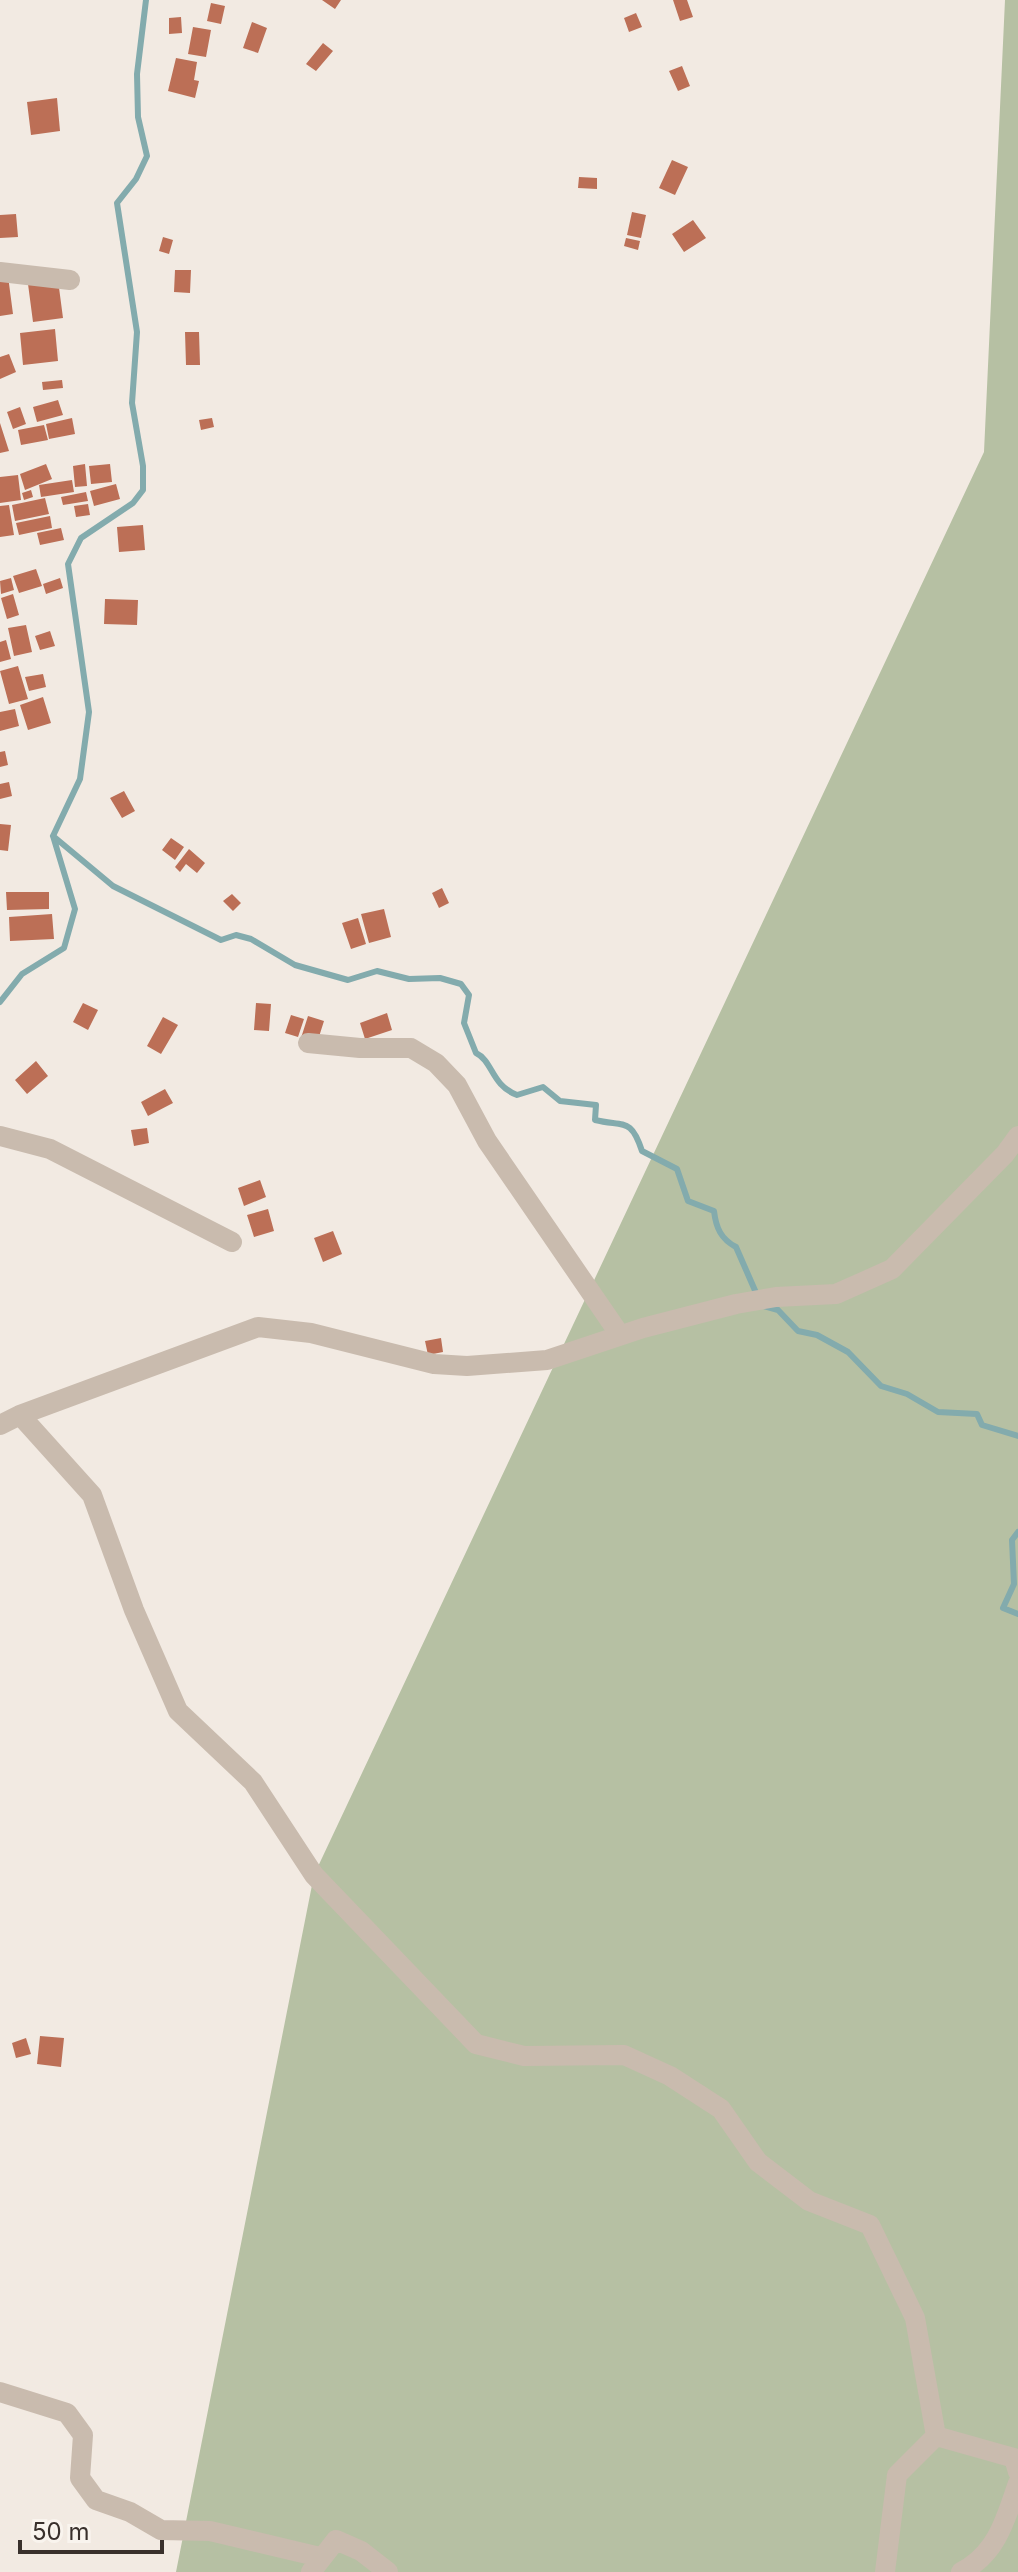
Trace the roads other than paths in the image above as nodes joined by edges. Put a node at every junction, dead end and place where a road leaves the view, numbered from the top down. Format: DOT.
graph roads {
  1 [pos="0,272"];
  2 [pos="70,280"];
  3 [pos="308,1043"];
  4 [pos="0,1136"];
  5 [pos="1018,1136"];
  6 [pos="232,1242"];
  7 [pos="620,1335"];
  8 [pos="20,1415"];
  9 [pos="0,1425"];
  10 [pos="0,2392"];
  11 [pos="936,2436"];
  12 [pos="1018,2472"];
  13 [pos="1018,2483"];
  14 [pos="315,2564"];
  15 [pos="388,2572"];
  16 [pos="885,2572"];
  17 [pos="961,2572"];
  1 -- 2 [label="street"];
  3 -- 7 [label="street"];
  4 -- 6 [label="street"];
  5 -- 7 [label="street"];
  7 -- 8 [label="street"];
  8 -- 9 [label="street"];
  8 -- 11 [label="street"];
  10 -- 14 [label="street"];
  11 -- 12 [label="street"];
  11 -- 16 [label="street"];
  13 -- 17 [label="street"];
  14 -- 15 [label="street"];
}
